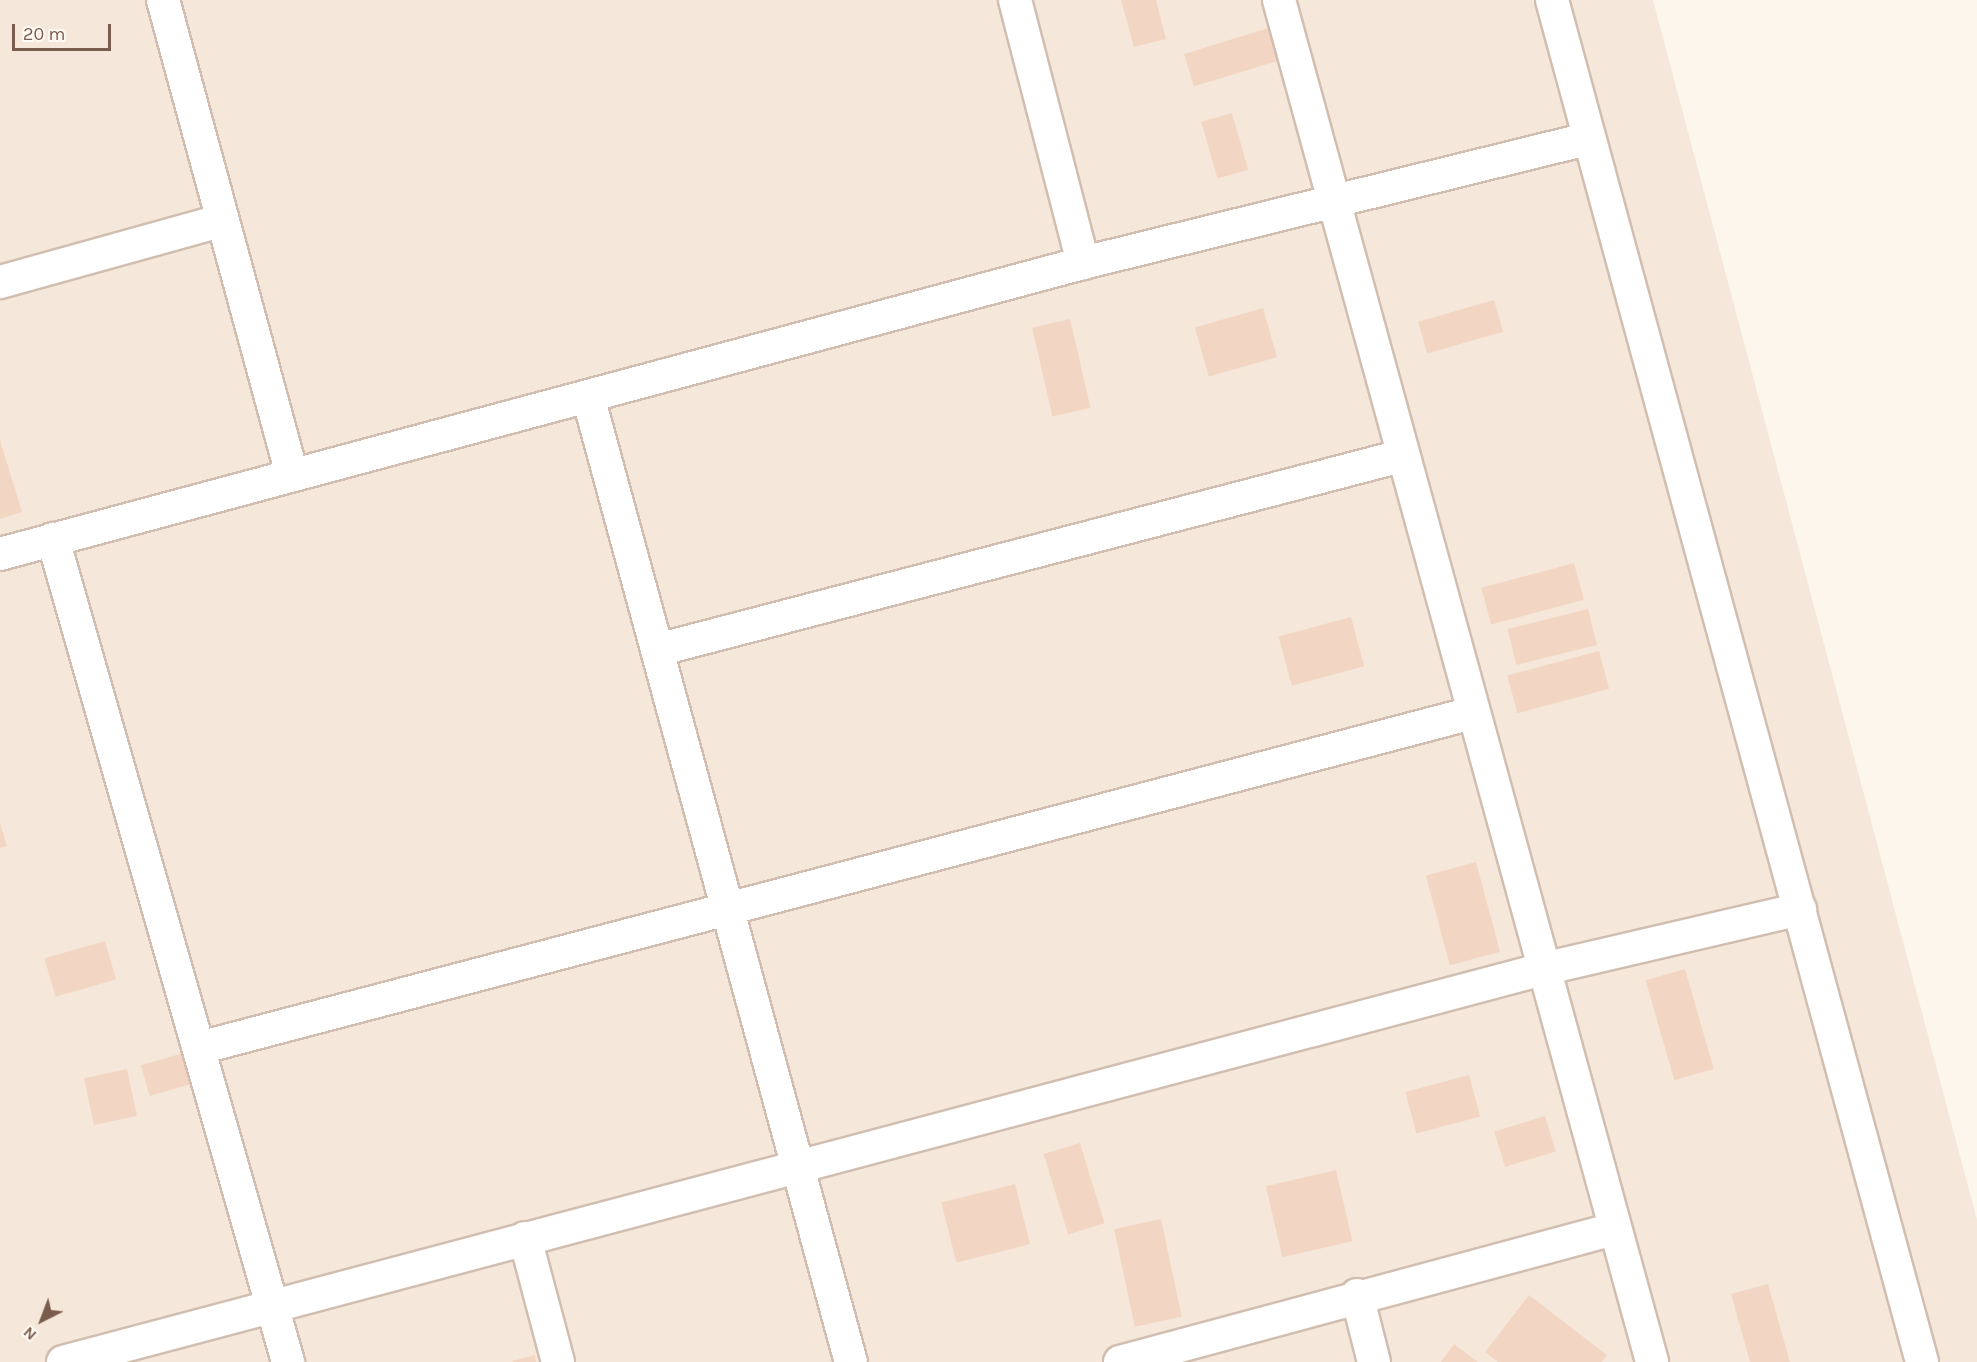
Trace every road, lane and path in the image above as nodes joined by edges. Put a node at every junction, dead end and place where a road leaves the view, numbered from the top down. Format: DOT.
graph roads {
  1 [pos="163,0"];
  2 [pos="1015,0"];
  3 [pos="1280,0"];
  4 [pos="1552,0"];
  5 [pos="1587,139"];
  6 [pos="1331,203"];
  7 [pos="223,220"];
  8 [pos="1083,263"];
  9 [pos="0,282"];
  10 [pos="589,400"];
  11 [pos="1401,456"];
  12 [pos="291,472"];
  13 [pos="52,539"];
  14 [pos="0,554"];
  15 [pos="657,650"];
  16 [pos="1472,713"];
  17 [pos="1800,909"];
  18 [pos="725,913"];
  19 [pos="1543,969"];
  20 [pos="199,1048"];
  21 [pos="799,1165"];
  22 [pos="1614,1229"];
  23 [pos="525,1239"];
  24 [pos="1357,1295"];
  25 [pos="273,1306"];
  26 [pos="63,1362"];
  27 [pos="288,1362"];
  28 [pos="558,1362"];
  29 [pos="851,1362"];
  30 [pos="1120,1362"];
  31 [pos="1374,1362"];
  32 [pos="1652,1362"];
  33 [pos="1922,1362"];
  1 -- 7 [label="street"];
  2 -- 8 [label="street"];
  3 -- 6 [label="street"];
  4 -- 5 [label="street"];
  5 -- 6 [label="street"];
  5 -- 17 [label="street"];
  6 -- 8 [label="street"];
  6 -- 11 [label="street"];
  7 -- 9 [label="street"];
  7 -- 12 [label="street"];
  8 -- 10 [label="street"];
  10 -- 12 [label="street"];
  10 -- 15 [label="street"];
  11 -- 15 [label="street"];
  11 -- 16 [label="street"];
  12 -- 13 [label="street"];
  13 -- 14 [label="street"];
  13 -- 20 [label="street"];
  15 -- 18 [label="street"];
  16 -- 18 [label="street"];
  16 -- 19 [label="street"];
  17 -- 19 [label="street"];
  17 -- 33 [label="street"];
  18 -- 20 [label="street"];
  18 -- 21 [label="street"];
  19 -- 21 [label="street"];
  19 -- 22 [label="street"];
  20 -- 25 [label="street"];
  21 -- 23 [label="street"];
  21 -- 29 [label="street"];
  22 -- 24 [label="street"];
  22 -- 32 [label="street"];
  23 -- 25 [label="street"];
  23 -- 28 [label="street"];
  24 -- 30 [label="street"];
  24 -- 31 [label="street"];
  25 -- 26 [label="street"];
  25 -- 27 [label="street"];
}
